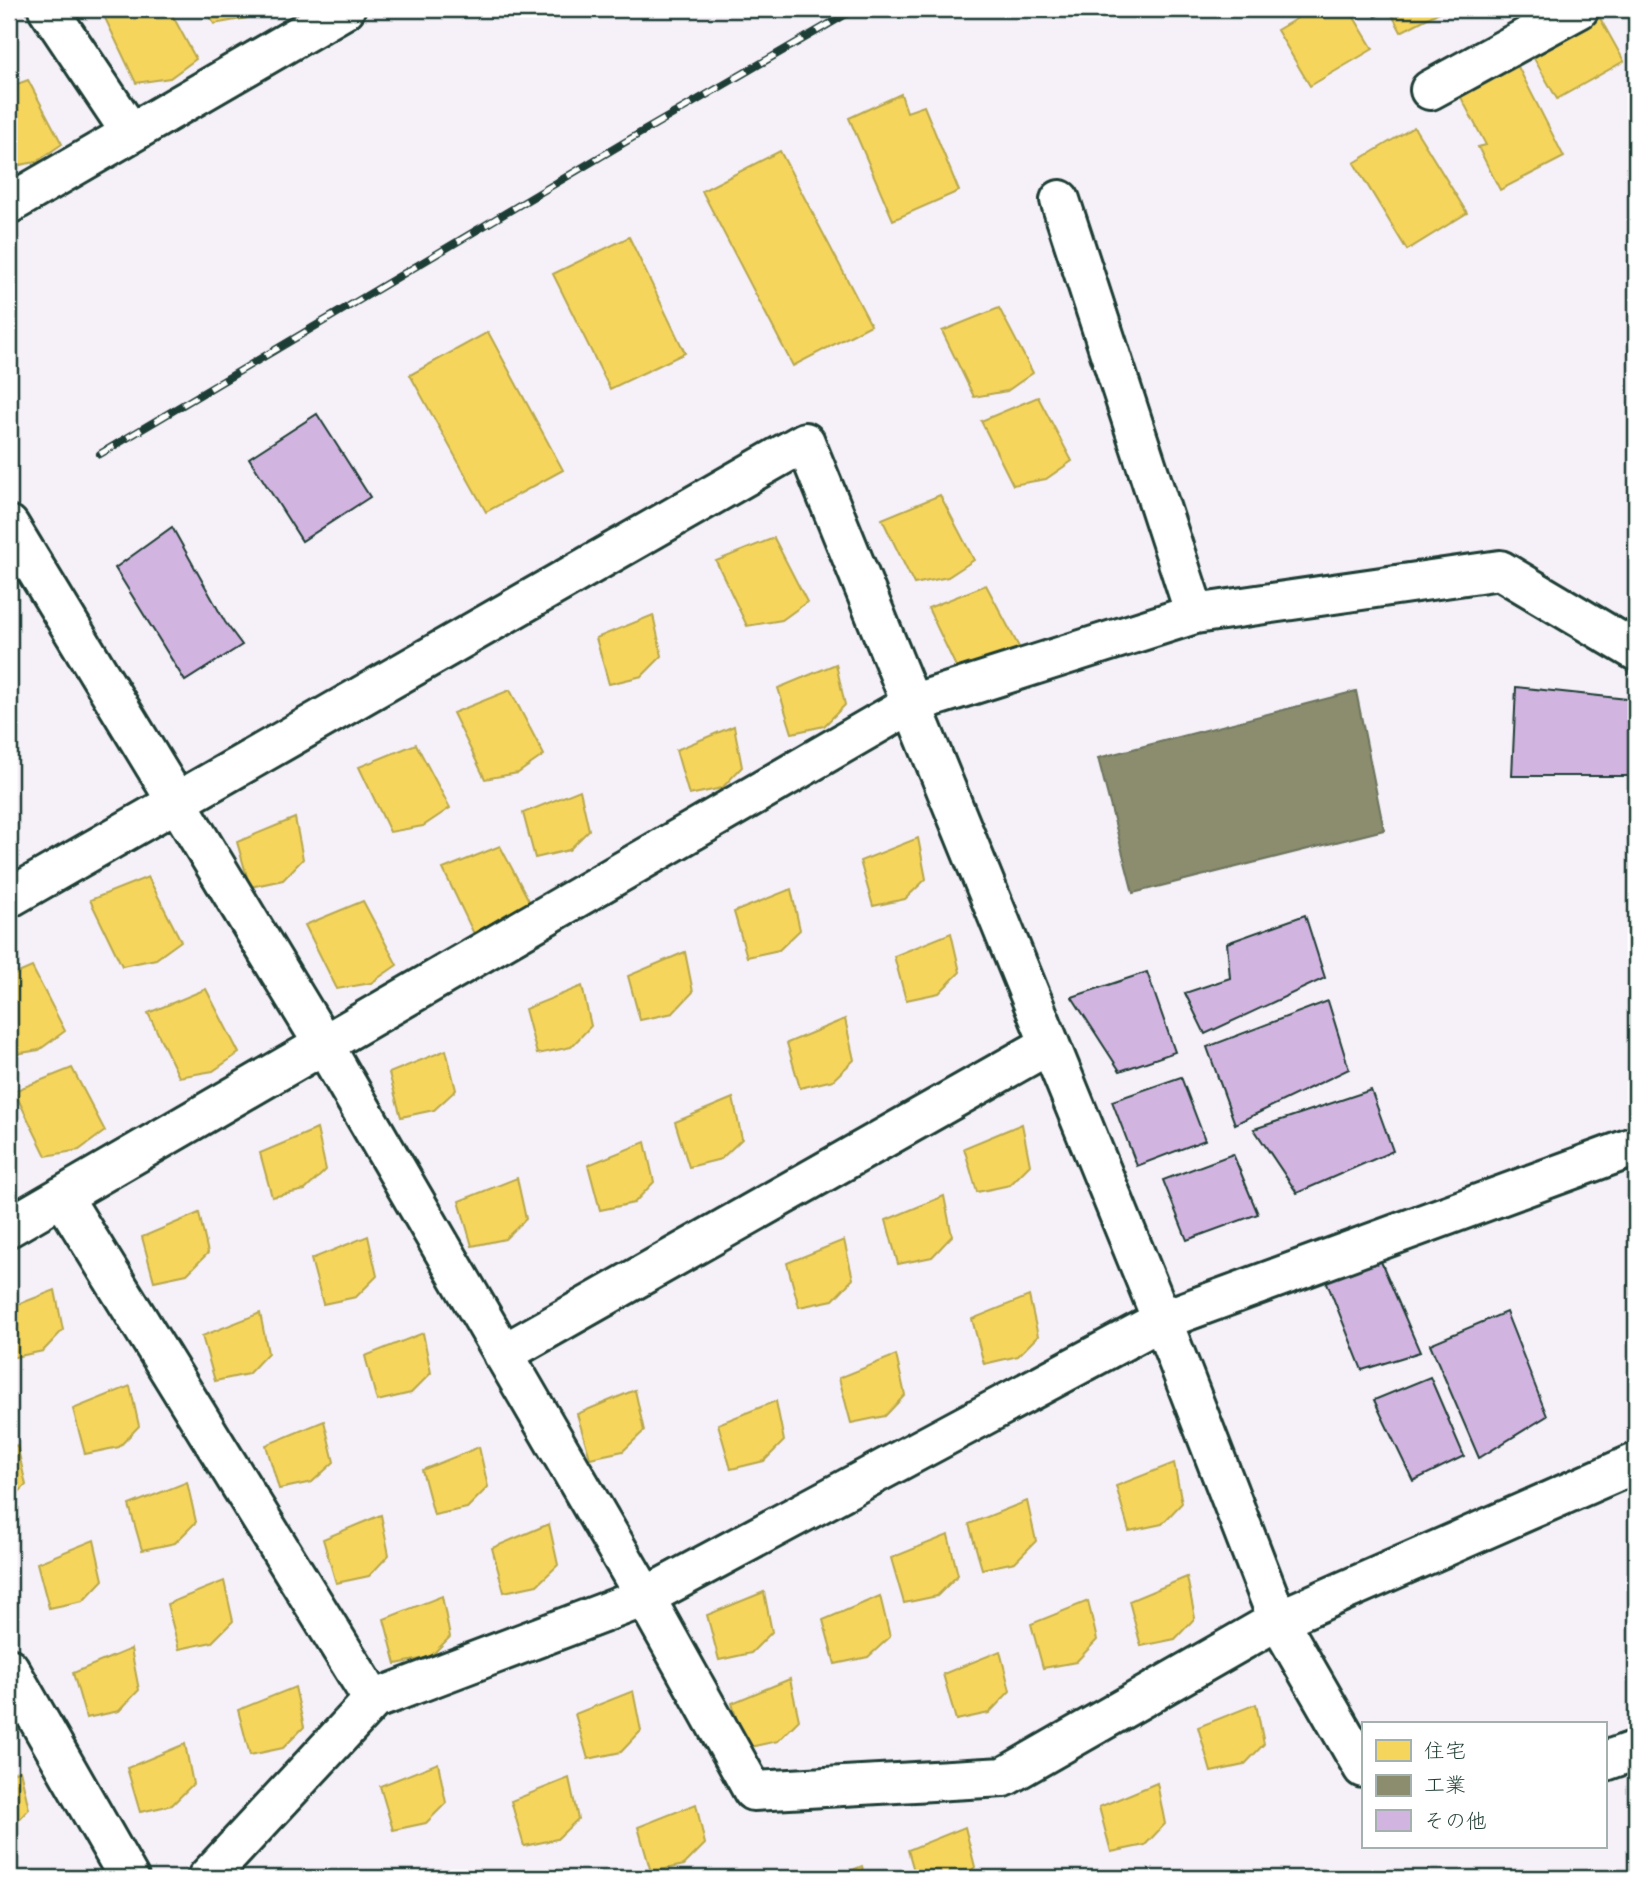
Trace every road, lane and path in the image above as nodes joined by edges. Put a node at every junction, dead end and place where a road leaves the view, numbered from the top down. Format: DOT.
graph roads {
  1 [pos="48,9"];
  2 [pos="345,9"];
  3 [pos="1579,9"];
  4 [pos="1430,90"];
  5 [pos="131,133"];
  6 [pos="1060,200"];
  7 [pos="9,204"];
  8 [pos="9,525"];
  9 [pos="1195,614"];
  10 [pos="1636,650"];
  11 [pos="911,704"];
  12 [pos="177,802"];
  13 [pos="9,898"];
  14 [pos="1050,1044"];
  15 [pos="324,1045"];
  16 [pos="1636,1146"];
  17 [pos="62,1196"];
  18 [pos="9,1227"];
  19 [pos="1162,1320"];
  20 [pos="503,1354"];
  21 [pos="1636,1463"];
  22 [pos="645,1597"];
  23 [pos="1278,1620"];
  24 [pos="9,1668"];
  25 [pos="373,1700"];
  26 [pos="1636,1750"];
  27 [pos="1606,1761"];
  28 [pos="1362,1766"];
  29 [pos="129,1878"];
  30 [pos="207,1878"];
  1 -- 5 [label="street"];
  2 -- 5 [label="street"];
  3 -- 4 [label="street"];
  5 -- 7 [label="street"];
  6 -- 9 [label="street"];
  8 -- 12 [label="street"];
  9 -- 10 [label="street"];
  9 -- 11 [label="street"];
  11 -- 12 [label="street"];
  11 -- 14 [label="street"];
  11 -- 15 [label="street"];
  12 -- 13 [label="street"];
  12 -- 15 [label="street"];
  14 -- 19 [label="street"];
  14 -- 20 [label="street"];
  15 -- 17 [label="street"];
  15 -- 20 [label="street"];
  16 -- 19 [label="street"];
  17 -- 18 [label="street"];
  17 -- 25 [label="street"];
  19 -- 22 [label="street"];
  19 -- 23 [label="street"];
  20 -- 22 [label="street"];
  21 -- 23 [label="street"];
  22 -- 23 [label="street"];
  22 -- 25 [label="street"];
  23 -- 28 [label="street"];
  24 -- 29 [label="street"];
  25 -- 30 [label="street"];
  26 -- 27 [label="street"];
}
